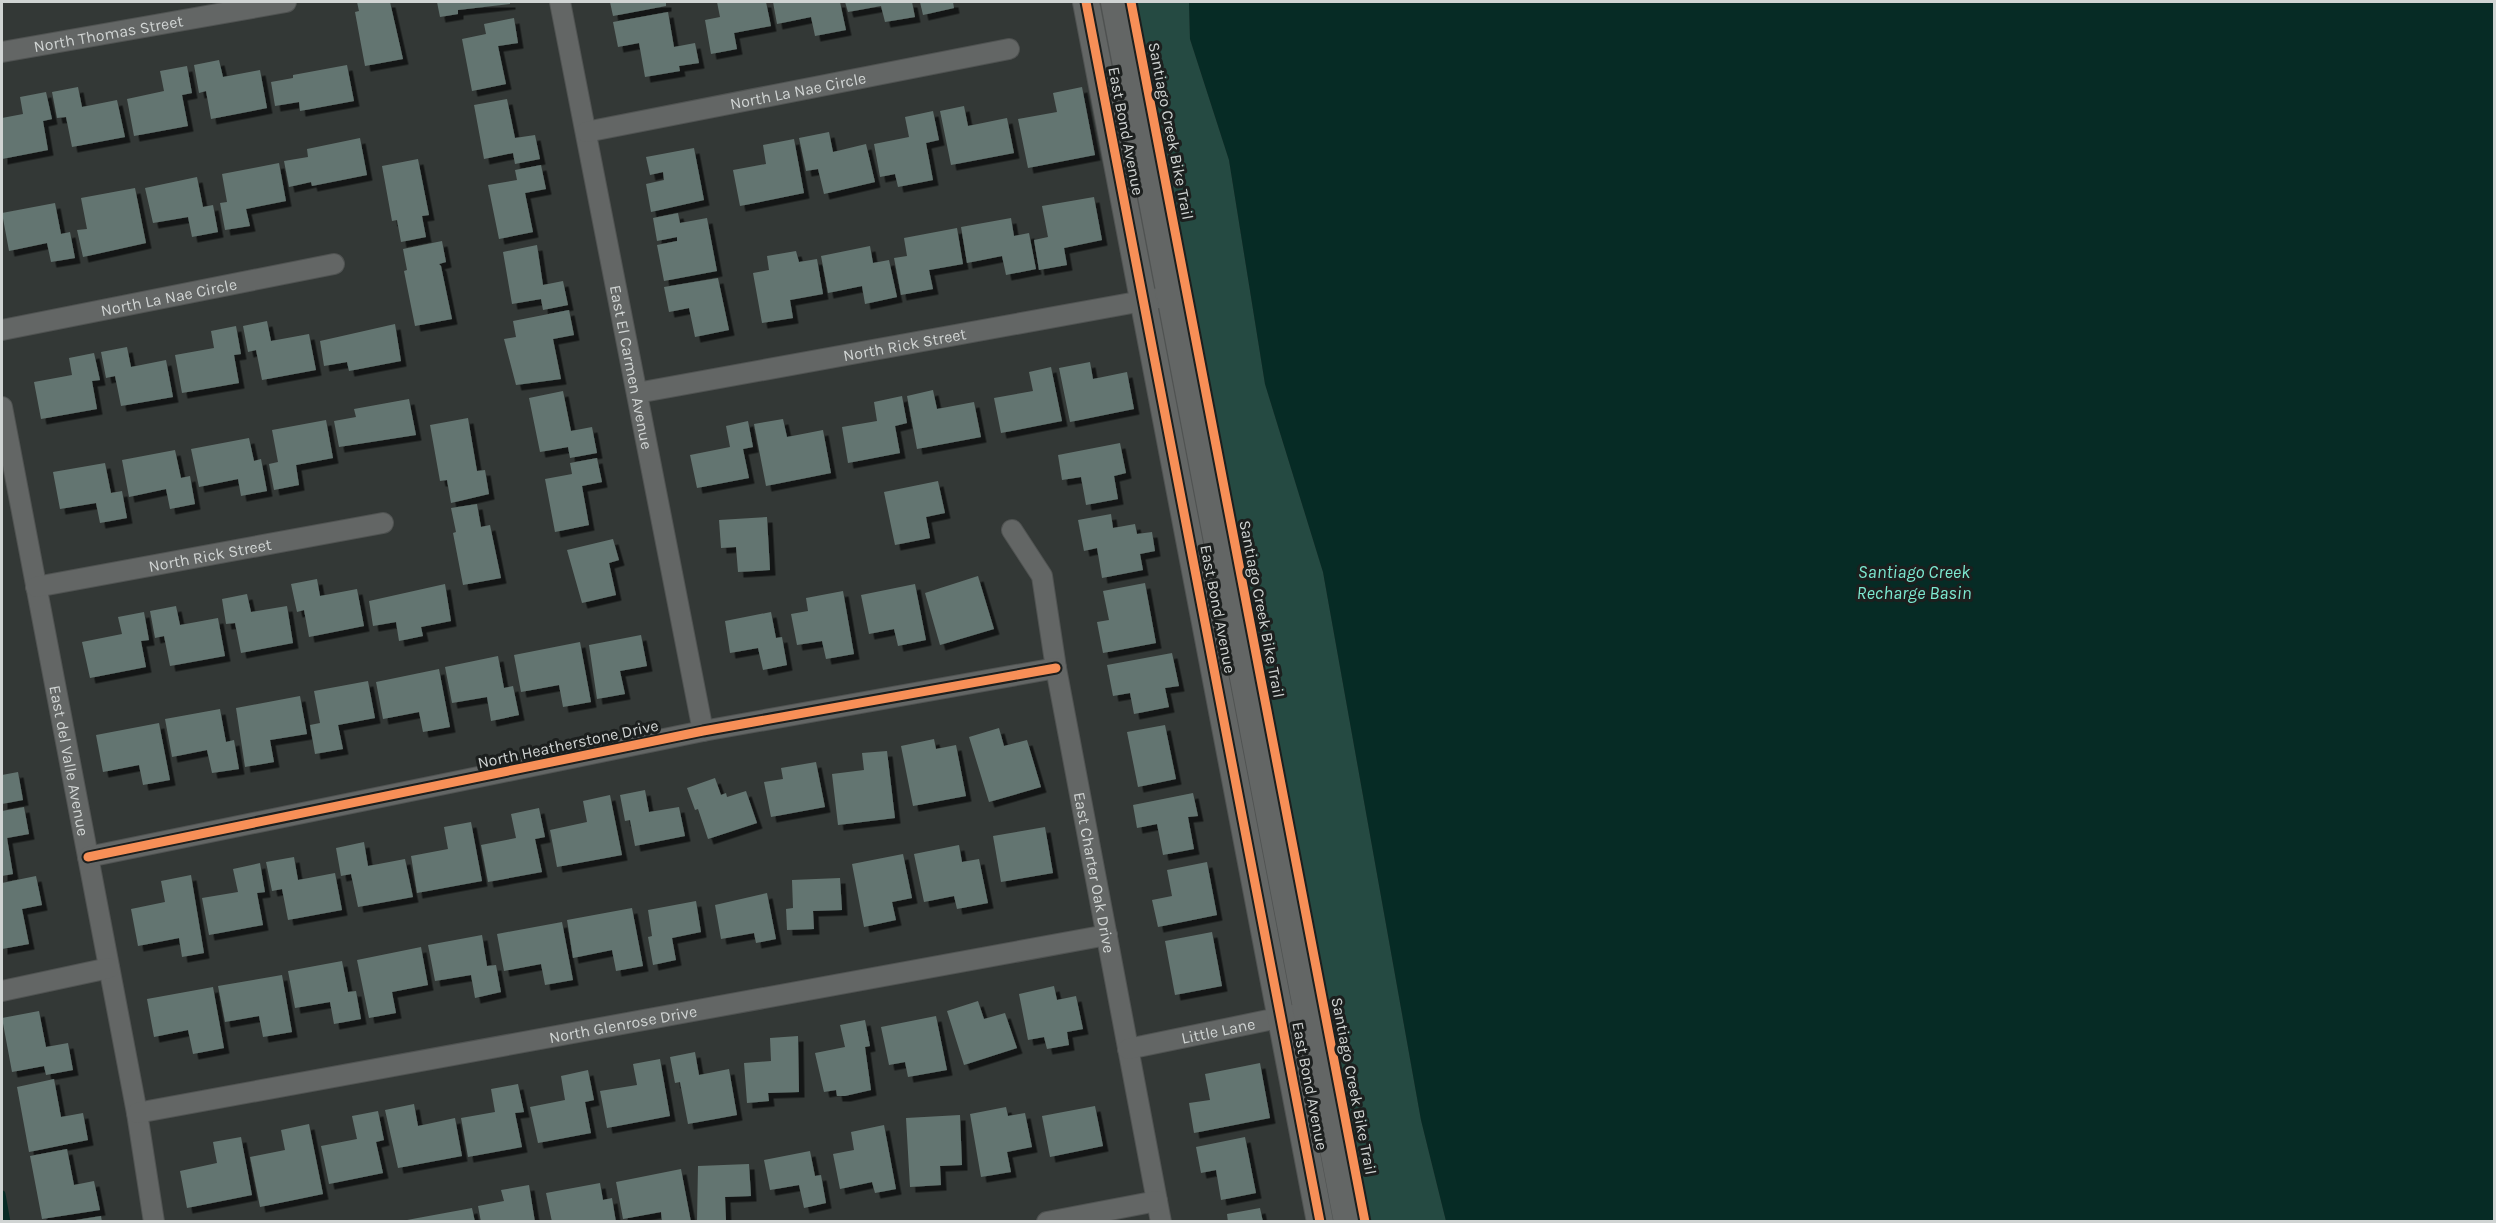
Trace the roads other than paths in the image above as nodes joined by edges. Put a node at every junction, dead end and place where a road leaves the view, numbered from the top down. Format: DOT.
graph roads {
  1 [pos="286,2"];
  2 [pos="560,2"];
  3 [pos="1086,2"];
  4 [pos="1114,2"];
  5 [pos="1009,49"];
  6 [pos="2,52"];
  7 [pos="586,132"];
  8 [pos="334,264"];
  9 [pos="1170,296"];
  10 [pos="1144,301"];
  11 [pos="2,330"];
  12 [pos="637,393"];
  13 [pos="2,407"];
  14 [pos="383,523"];
  15 [pos="1012,530"];
  16 [pos="36,587"];
  17 [pos="1056,668"];
  18 [pos="703,731"];
  19 [pos="88,857"];
  20 [pos="1107,935"];
  21 [pos="109,968"];
  22 [pos="2,991"];
  23 [pos="1307,1012"];
  24 [pos="1282,1017"];
  25 [pos="1128,1049"];
  26 [pos="137,1113"];
  27 [pos="1157,1201"];
  28 [pos="154,1221"];
  29 [pos="1047,1221"];
  30 [pos="1161,1221"];
  31 [pos="1320,1221"];
  32 [pos="1347,1221"];
  1 -- 6 [label="street, North Thomas Street"];
  2 -- 7 [label="street, East El Carmen Avenue"];
  3 -- 10 [label="street, East Bond Avenue"];
  4 -- 9 [label="street, East Bond Avenue"];
  5 -- 7 [label="street, North La Nae Circle"];
  7 -- 12 [label="street, East El Carmen Avenue"];
  8 -- 11 [label="street, North La Nae Circle"];
  9 -- 10 [label="street, North Rick Street"];
  9 -- 23 [label="street, East Bond Avenue"];
  10 -- 12 [label="street, North Rick Street"];
  10 -- 24 [label="street, East Bond Avenue"];
  12 -- 18 [label="street, East El Carmen Avenue"];
  13 -- 16 [label="street, East del Valle Avenue"];
  14 -- 16 [label="street, North Rick Street"];
  15 -- 17 [label="street, East Charter Oak Drive"];
  16 -- 19 [label="street, East del Valle Avenue"];
  17 -- 18 [label="street, North Heatherstone Drive"];
  17 -- 20 [label="street, East Charter Oak Drive"];
  18 -- 19 [label="street, North Heatherstone Drive"];
  19 -- 21 [label="street, East del Valle Avenue"];
  20 -- 25 [label="street, East Charter Oak Drive"];
  20 -- 26 [label="street, North Glenrose Drive"];
  21 -- 22 [label="street"];
  21 -- 26 [label="street, East del Valle Avenue"];
  23 -- 24 [label="street, Little Lane"];
  23 -- 32 [label="street, East Bond Avenue"];
  24 -- 25 [label="street, Little Lane"];
  24 -- 31 [label="street, East Bond Avenue"];
  25 -- 27 [label="street, East Charter Oak Drive"];
  26 -- 28 [label="street, East del Valle Avenue"];
  27 -- 29 [label="street"];
  27 -- 30 [label="street, East Charter Oak Drive"];
}
